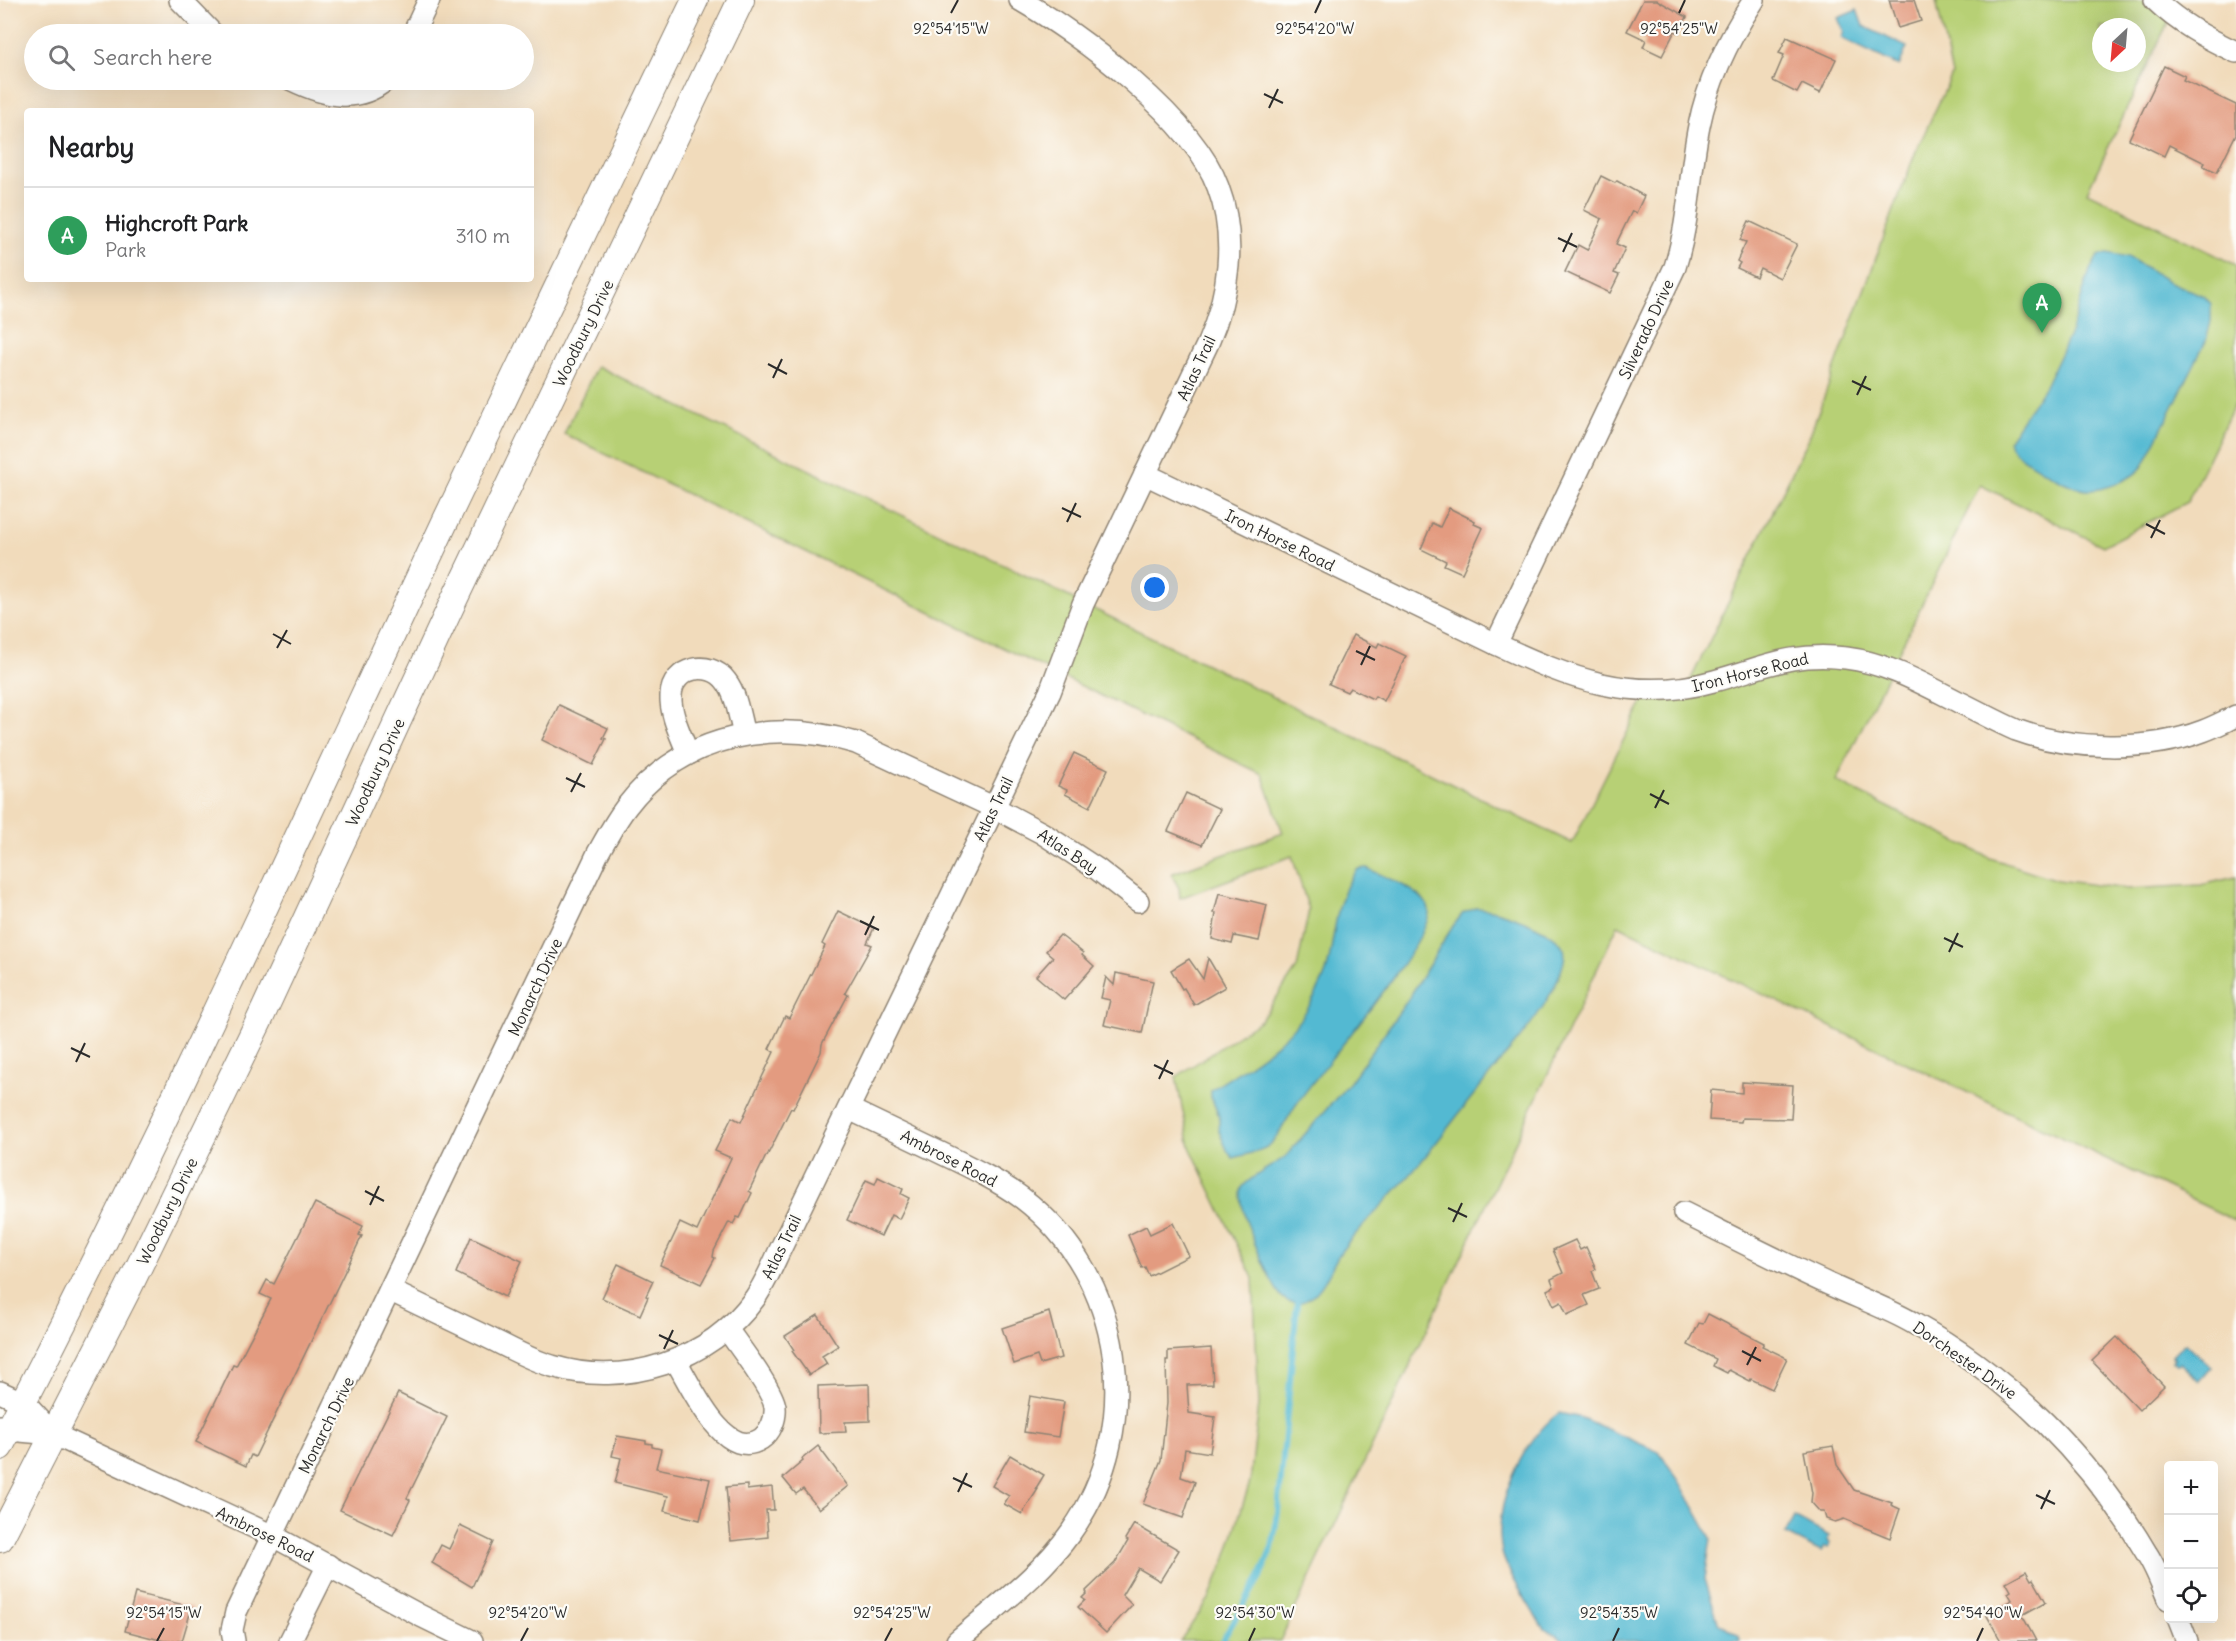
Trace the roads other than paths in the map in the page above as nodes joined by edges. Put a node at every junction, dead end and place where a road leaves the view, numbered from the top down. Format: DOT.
graph roads {
  1 [pos="180,0"];
  2 [pos="429,0"];
  3 [pos="695,0"];
  4 [pos="741,0"];
  5 [pos="1020,0"];
  6 [pos="1754,0"];
  7 [pos="2155,0"];
  8 [pos="203,24"];
  9 [pos="418,24"];
  10 [pos="2236,52"];
  11 [pos="319,90"];
  12 [pos="374,90"];
  13 [pos="1145,474"];
  14 [pos="1496,644"];
  15 [pos="2236,716"];
  16 [pos="744,734"];
  17 [pos="688,754"];
  18 [pos="993,807"];
  19 [pos="1138,901"];
  20 [pos="849,1108"];
  21 [pos="1684,1213"];
  22 [pos="391,1291"];
  23 [pos="727,1329"];
  24 [pos="676,1360"];
  25 [pos="0,1392"];
  26 [pos="24,1403"];
  27 [pos="3,1434"];
  28 [pos="53,1434"];
  29 [pos="273,1536"];
  30 [pos="0,1539"];
  31 [pos="328,1565"];
  32 [pos="2164,1589"];
  33 [pos="2180,1623"];
  34 [pos="234,1641"];
  35 [pos="290,1641"];
  36 [pos="472,1641"];
  37 [pos="957,1641"];
  38 [pos="2187,1641"];
  1 -- 8 [label="street"];
  2 -- 9 [label="street"];
  3 -- 26 [label="main road"];
  4 -- 28 [label="main road, Woodbury Drive"];
  5 -- 13 [label="street, Atlas Trail"];
  6 -- 14 [label="street, Silverado Drive"];
  7 -- 10 [label="street"];
  11 -- 12 [label="street"];
  13 -- 14 [label="street, Iron Horse Road"];
  13 -- 18 [label="street, Atlas Trail"];
  14 -- 15 [label="street, Iron Horse Road"];
  16 -- 17 [label="street, Monarch Drive"];
  16 -- 17 [label="street"];
  16 -- 18 [label="street, Monarch Drive"];
  17 -- 22 [label="street, Monarch Drive"];
  18 -- 19 [label="street, Atlas Bay"];
  18 -- 20 [label="street, Atlas Trail"];
  20 -- 23 [label="street, Atlas Trail"];
  20 -- 37 [label="street, Ambrose Road"];
  21 -- 32 [label="street, Dorchester Drive"];
  22 -- 24 [label="street, Atlas Trail"];
  22 -- 29 [label="street, Monarch Drive"];
  23 -- 24 [label="street, Atlas Trail"];
  23 -- 24 [label="street"];
  25 -- 26 [label="street"];
  26 -- 27 [label="main road"];
  26 -- 28 [label="street"];
  27 -- 28 [label="street"];
  28 -- 29 [label="street, Ambrose Road"];
  28 -- 30 [label="main road, Woodbury Drive"];
  29 -- 31 [label="street, Ambrose Road"];
  29 -- 34 [label="street, Monarch Drive"];
  31 -- 35 [label="street"];
  31 -- 36 [label="street, Ambrose Road"];
  33 -- 38 [label="street"];
}
